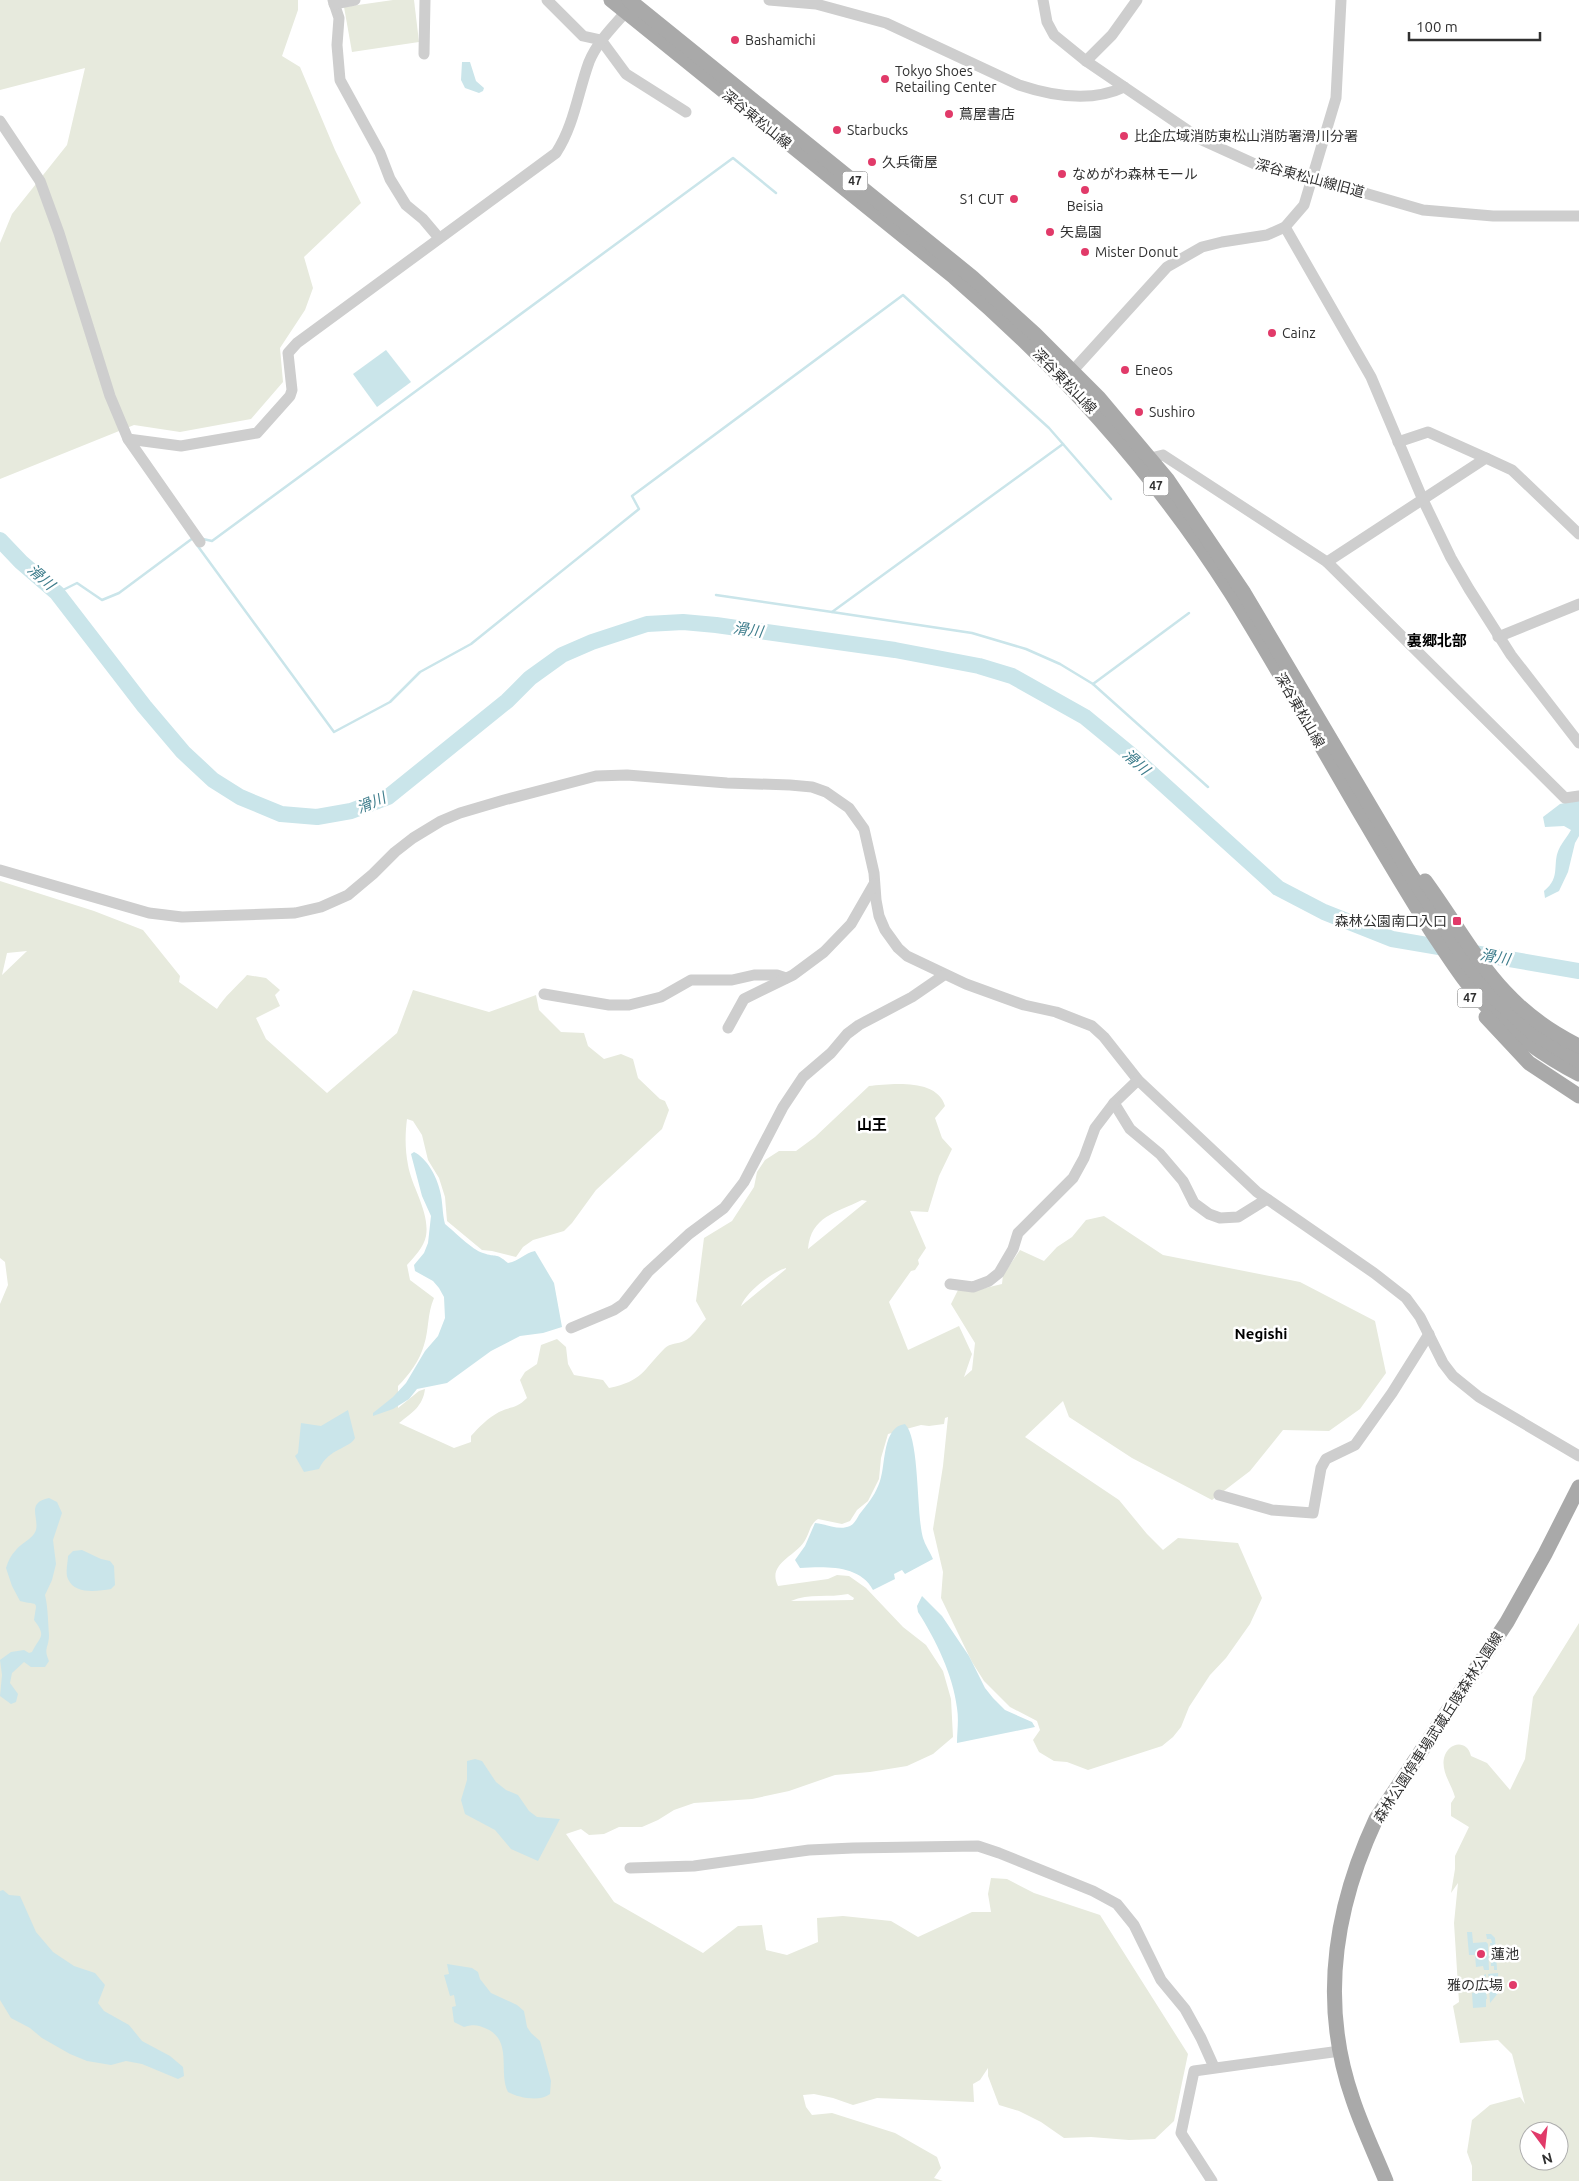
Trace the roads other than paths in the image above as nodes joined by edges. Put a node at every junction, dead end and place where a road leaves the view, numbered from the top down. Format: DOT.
graph roads {
  1 [pos="355,0"];
  2 [pos="425,0"];
  3 [pos="547,0"];
  4 [pos="611,0"];
  5 [pos="770,0"];
  6 [pos="1043,0"];
  7 [pos="1137,0"];
  8 [pos="1341,0"];
  9 [pos="333,2"];
  10 [pos="631,4"];
  11 [pos="601,40"];
  12 [pos="424,54"];
  13 [pos="1086,61"];
  14 [pos="1124,88"];
  15 [pos="686,112"];
  16 [pos="0,121"];
  17 [pos="1313,178"];
  18 [pos="1579,216"];
  19 [pos="1285,227"];
  20 [pos="439,238"];
  21 [pos="1069,375"];
  22 [pos="128,439"];
  23 [pos="1398,442"];
  24 [pos="1151,458"];
  25 [pos="1486,458"];
  26 [pos="1423,500"];
  27 [pos="1579,534"];
  28 [pos="200,542"];
  29 [pos="1327,562"];
  30 [pos="1579,604"];
  31 [pos="1498,637"];
  32 [pos="1579,743"];
  33 [pos="1579,796"];
  34 [pos="1392,842"];
  35 [pos="0,870"];
  36 [pos="1395,872"];
  37 [pos="875,883"];
  38 [pos="944,975"];
  39 [pos="786,978"];
  40 [pos="544,994"];
  41 [pos="728,1028"];
  42 [pos="1579,1046"];
  43 [pos="1579,1061"];
  44 [pos="1579,1074"];
  45 [pos="1138,1080"];
  46 [pos="1579,1096"];
  47 [pos="1114,1103"];
  48 [pos="1267,1199"];
  49 [pos="950,1284"];
  50 [pos="571,1328"];
  51 [pos="1429,1334"];
  52 [pos="1579,1456"];
  53 [pos="1579,1487"];
  54 [pos="1219,1495"];
  55 [pos="630,1868"];
  56 [pos="1340,2052"];
  57 [pos="1214,2067"];
  58 [pos="1212,2181"];
  59 [pos="1386,2181"];
  1 -- 9 [label="street"];
  2 -- 12 [label="street"];
  3 -- 11 [label="street"];
  4 -- 10 [label="main road, 深谷東松山線 / 47"];
  5 -- 14 [label="street"];
  6 -- 13 [label="street, 深谷東松山線旧道"];
  7 -- 13 [label="street"];
  8 -- 17 [label="street"];
  9 -- 20 [label="street"];
  10 -- 11 [label="street"];
  10 -- 21 [label="main road, 深谷東松山線 / 47"];
  11 -- 15 [label="street"];
  11 -- 20 [label="street"];
  13 -- 14 [label="street, 深谷東松山線旧道"];
  14 -- 17 [label="street, 深谷東松山線旧道"];
  16 -- 22 [label="street"];
  17 -- 18 [label="street, 深谷東松山線旧道"];
  17 -- 19 [label="street"];
  19 -- 21 [label="street"];
  19 -- 23 [label="street"];
  20 -- 22 [label="street"];
  21 -- 24 [label="main road, 深谷東松山線 / 47"];
  21 -- 36 [label="main road, 深谷東松山線 / 47"];
  22 -- 28 [label="street"];
  23 -- 25 [label="street"];
  23 -- 26 [label="street"];
  24 -- 29 [label="street"];
  24 -- 34 [label="main road, 深谷東松山線 / 47"];
  25 -- 26 [label="street"];
  25 -- 27 [label="street"];
  26 -- 29 [label="street"];
  26 -- 31 [label="street"];
  29 -- 33 [label="street"];
  30 -- 31 [label="street"];
  31 -- 32 [label="street"];
  34 -- 42 [label="main road, 深谷東松山線 / 47"];
  34 -- 43 [label="main road, 深谷東松山線 / 47"];
  35 -- 37 [label="street"];
  36 -- 44 [label="main road, 深谷東松山線 / 47"];
  36 -- 46 [label="main road, 深谷東松山線 / 47"];
  37 -- 38 [label="street"];
  37 -- 39 [label="street"];
  38 -- 45 [label="street"];
  38 -- 50 [label="street"];
  39 -- 40 [label="street"];
  39 -- 41 [label="street"];
  45 -- 47 [label="street"];
  45 -- 48 [label="street"];
  47 -- 48 [label="street"];
  47 -- 49 [label="street"];
  48 -- 51 [label="street"];
  51 -- 52 [label="street"];
  51 -- 54 [label="street"];
  53 -- 56 [label="main road, 森林公園停車場武蔵丘陵森林公園線"];
  55 -- 57 [label="street"];
  56 -- 57 [label="street"];
  56 -- 59 [label="main road, 森林公園停車場武蔵丘陵森林公園線"];
  57 -- 58 [label="street"];
}
